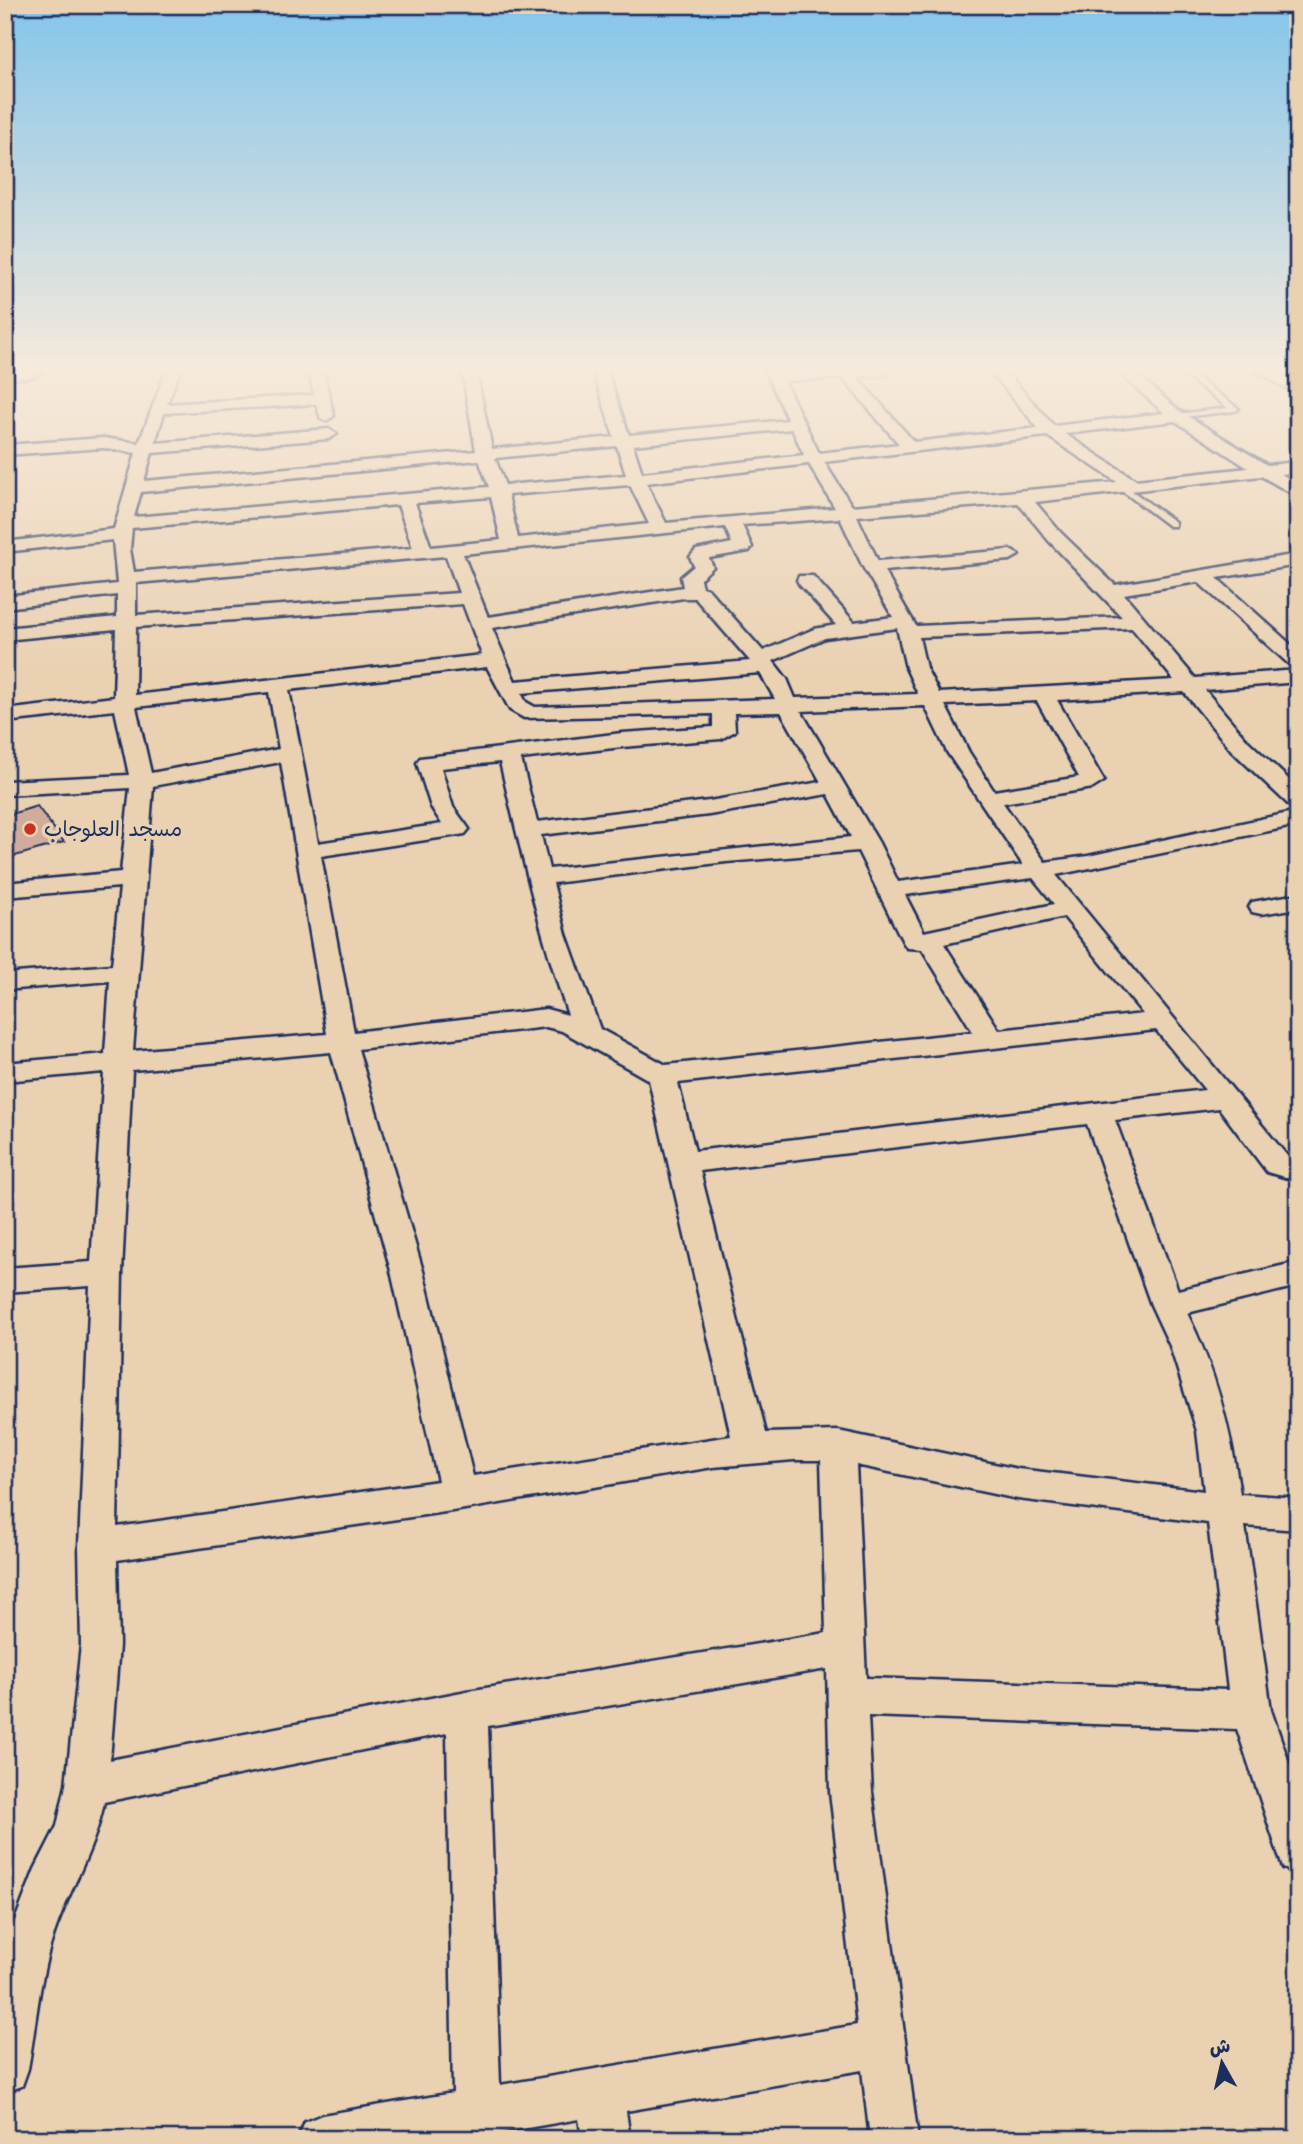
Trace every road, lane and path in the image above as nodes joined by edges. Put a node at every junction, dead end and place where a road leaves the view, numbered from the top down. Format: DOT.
graph roads {
  1 [pos="139,471"];
  2 [pos="339,471"];
  3 [pos="491,471"];
  4 [pos="634,471"];
  5 [pos="701,471"];
  6 [pos="821,471"];
  7 [pos="1107,471"];
  8 [pos="1261,471"];
  9 [pos="636,478"];
  10 [pos="135,487"];
  11 [pos="1129,487"];
  12 [pos="499,492"];
  13 [pos="1298,492"];
  14 [pos="1023,498"];
  15 [pos="405,499"];
  16 [pos="346,504"];
  17 [pos="846,511"];
  18 [pos="731,521"];
  19 [pos="1172,524"];
  20 [pos="124,528"];
  21 [pos="660,529"];
  22 [pos="511,545"];
  23 [pos="5,547"];
  24 [pos="453,551"];
  25 [pos="424,553"];
  26 [pos="1010,555"];
  27 [pos="1298,559"];
  28 [pos="872,567"];
  29 [pos="1204,577"];
  30 [pos="806,580"];
  31 [pos="127,583"];
  32 [pos="1111,590"];
  33 [pos="693,591"];
  34 [pos="471,598"];
  35 [pos="5,602"];
  36 [pos="124,622"];
  37 [pos="1137,622"];
  38 [pos="481,624"];
  39 [pos="906,626"];
  40 [pos="848,627"];
  41 [pos="5,634"];
  42 [pos="1295,656"];
  43 [pos="494,660"];
  44 [pos="763,663"];
  45 [pos="1298,676"];
  46 [pos="278,685"];
  47 [pos="1191,686"];
  48 [pos="508,688"];
  49 [pos="1043,693"];
  50 [pos="931,698"];
  51 [pos="124,703"];
  52 [pos="723,706"];
  53 [pos="788,706"];
  54 [pos="5,716"];
  55 [pos="290,754"];
  56 [pos="509,754"];
  57 [pos="142,781"];
  58 [pos="835,786"];
  59 [pos="5,788"];
  60 [pos="988,799"];
  61 [pos="1298,801"];
  62 [pos="1298,818"];
  63 [pos="525,830"];
  64 [pos="867,843"];
  65 [pos="309,851"];
  66 [pos="1039,870"];
  67 [pos="541,877"];
  68 [pos="133,878"];
  69 [pos="5,890"];
  70 [pos="891,890"];
  71 [pos="1298,901"];
  72 [pos="1261,906"];
  73 [pos="1070,908"];
  74 [pos="929,940"];
  75 [pos="124,972"];
  76 [pos="5,982"];
  77 [pos="1163,1021"];
  78 [pos="588,1034"];
  79 [pos="991,1039"];
  80 [pos="342,1042"];
  81 [pos="118,1063"];
  82 [pos="5,1072"];
  83 [pos="662,1075"];
  84 [pos="1226,1097"];
  85 [pos="1097,1112"];
  86 [pos="682,1163"];
  87 [pos="1298,1170"];
  88 [pos="106,1273"];
  89 [pos="1298,1274"];
  90 [pos="5,1280"];
  91 [pos="1167,1305"];
  92 [pos="838,1446"];
  93 [pos="752,1449"];
  94 [pos="459,1494"];
  95 [pos="1225,1509"];
  96 [pos="1298,1514"];
  97 [pos="98,1546"];
  98 [pos="846,1648"];
  99 [pos="846,1696"];
  100 [pos="467,1710"];
  101 [pos="1251,1710"];
  102 [pos="87,1785"];
  103 [pos="1298,1853"];
  104 [pos="880,2044"];
  105 [pos="5,2069"];
  106 [pos="600,2092"];
  107 [pos="477,2113"];
  108 [pos="322,2139"];
  109 [pos="606,2139"];
  110 [pos="894,2139"];
  1 -- 10 [label="street"];
  2 -- 10 [label="street"];
  2 -- 16 [label="street"];
  3 -- 12 [label="street"];
  4 -- 9 [label="street"];
  5 -- 9 [label="street"];
  6 -- 17 [label="street"];
  7 -- 11 [label="street"];
  8 -- 11 [label="street"];
  8 -- 13 [label="street"];
  9 -- 12 [label="street"];
  9 -- 21 [label="street"];
  10 -- 20 [label="street"];
  11 -- 14 [label="street"];
  11 -- 19 [label="lane"];
  12 -- 15 [label="street"];
  12 -- 22 [label="street"];
  14 -- 17 [label="street"];
  14 -- 32 [label="street"];
  15 -- 16 [label="street"];
  15 -- 25 [label="street"];
  16 -- 20 [label="street"];
  17 -- 18 [label="street"];
  17 -- 28 [label="street"];
  18 -- 21 [label="street"];
  18 -- 33 [label="street"];
  20 -- 23 [label="street"];
  20 -- 31 [label="street"];
  21 -- 22 [label="street"];
  22 -- 24 [label="street"];
  24 -- 25 [label="street"];
  24 -- 34 [label="street"];
  25 -- 31 [label="street"];
  26 -- 28 [label="street"];
  27 -- 29 [label="street"];
  28 -- 39 [label="street"];
  29 -- 32 [label="street"];
  29 -- 42 [label="street"];
  30 -- 40 [label="street"];
  31 -- 35 [label="street"];
  31 -- 36 [label="street"];
  32 -- 37 [label="street"];
  33 -- 38 [label="street"];
  33 -- 44 [label="street"];
  34 -- 36 [label="street"];
  34 -- 38 [label="street"];
  36 -- 41 [label="street"];
  36 -- 51 [label="street"];
  37 -- 39 [label="street"];
  37 -- 47 [label="street"];
  38 -- 43 [label="street"];
  39 -- 40 [label="street"];
  39 -- 50 [label="street"];
  40 -- 44 [label="street"];
  43 -- 46 [label="street"];
  43 -- 48 [label="street"];
  44 -- 48 [label="street"];
  44 -- 53 [label="street"];
  45 -- 47 [label="street"];
  46 -- 51 [label="street"];
  46 -- 55 [label="street"];
  47 -- 49 [label="street"];
  47 -- 61 [label="street"];
  48 -- 52 [label="street"];
  49 -- 50 [label="street"];
  49 -- 60 [label="street"];
  50 -- 53 [label="street"];
  50 -- 60 [label="street"];
  51 -- 54 [label="street"];
  51 -- 57 [label="street"];
  52 -- 53 [label="street"];
  52 -- 56 [label="street"];
  53 -- 58 [label="street"];
  55 -- 57 [label="street"];
  55 -- 65 [label="street"];
  56 -- 63 [label="street"];
  56 -- 65 [label="street"];
  57 -- 59 [label="street"];
  57 -- 68 [label="street"];
  58 -- 63 [label="street"];
  58 -- 64 [label="street"];
  60 -- 66 [label="street"];
  62 -- 66 [label="street"];
  63 -- 67 [label="street"];
  64 -- 67 [label="street"];
  64 -- 70 [label="street"];
  65 -- 80 [label="street"];
  66 -- 70 [label="street"];
  66 -- 73 [label="street"];
  67 -- 78 [label="street"];
  68 -- 69 [label="street"];
  68 -- 75 [label="street"];
  70 -- 74 [label="street"];
  71 -- 72 [label="street"];
  73 -- 74 [label="street"];
  73 -- 77 [label="street"];
  74 -- 79 [label="street"];
  75 -- 76 [label="street"];
  75 -- 81 [label="street"];
  77 -- 79 [label="street"];
  77 -- 84 [label="street"];
  78 -- 80 [label="street"];
  78 -- 83 [label="street"];
  79 -- 83 [label="street"];
  80 -- 81 [label="street"];
  80 -- 94 [label="street"];
  81 -- 82 [label="street"];
  81 -- 88 [label="street"];
  83 -- 86 [label="street"];
  84 -- 85 [label="street"];
  84 -- 87 [label="street"];
  85 -- 86 [label="street"];
  85 -- 91 [label="street"];
  86 -- 93 [label="street"];
  88 -- 90 [label="street"];
  88 -- 97 [label="street"];
  89 -- 91 [label="street"];
  91 -- 95 [label="street"];
  92 -- 93 [label="street"];
  92 -- 95 [label="street"];
  92 -- 98 [label="street"];
  93 -- 94 [label="street"];
  94 -- 97 [label="street"];
  95 -- 96 [label="street"];
  95 -- 101 [label="street"];
  97 -- 102 [label="street"];
  98 -- 99 [label="street"];
  98 -- 100 [label="street"];
  99 -- 101 [label="street"];
  99 -- 104 [label="street"];
  100 -- 102 [label="street"];
  100 -- 107 [label="street"];
  101 -- 103 [label="street"];
  102 -- 105 [label="street"];
  104 -- 106 [label="street"];
  104 -- 110 [label="street"];
  106 -- 107 [label="street"];
  106 -- 109 [label="street"];
  107 -- 108 [label="street"];
}
